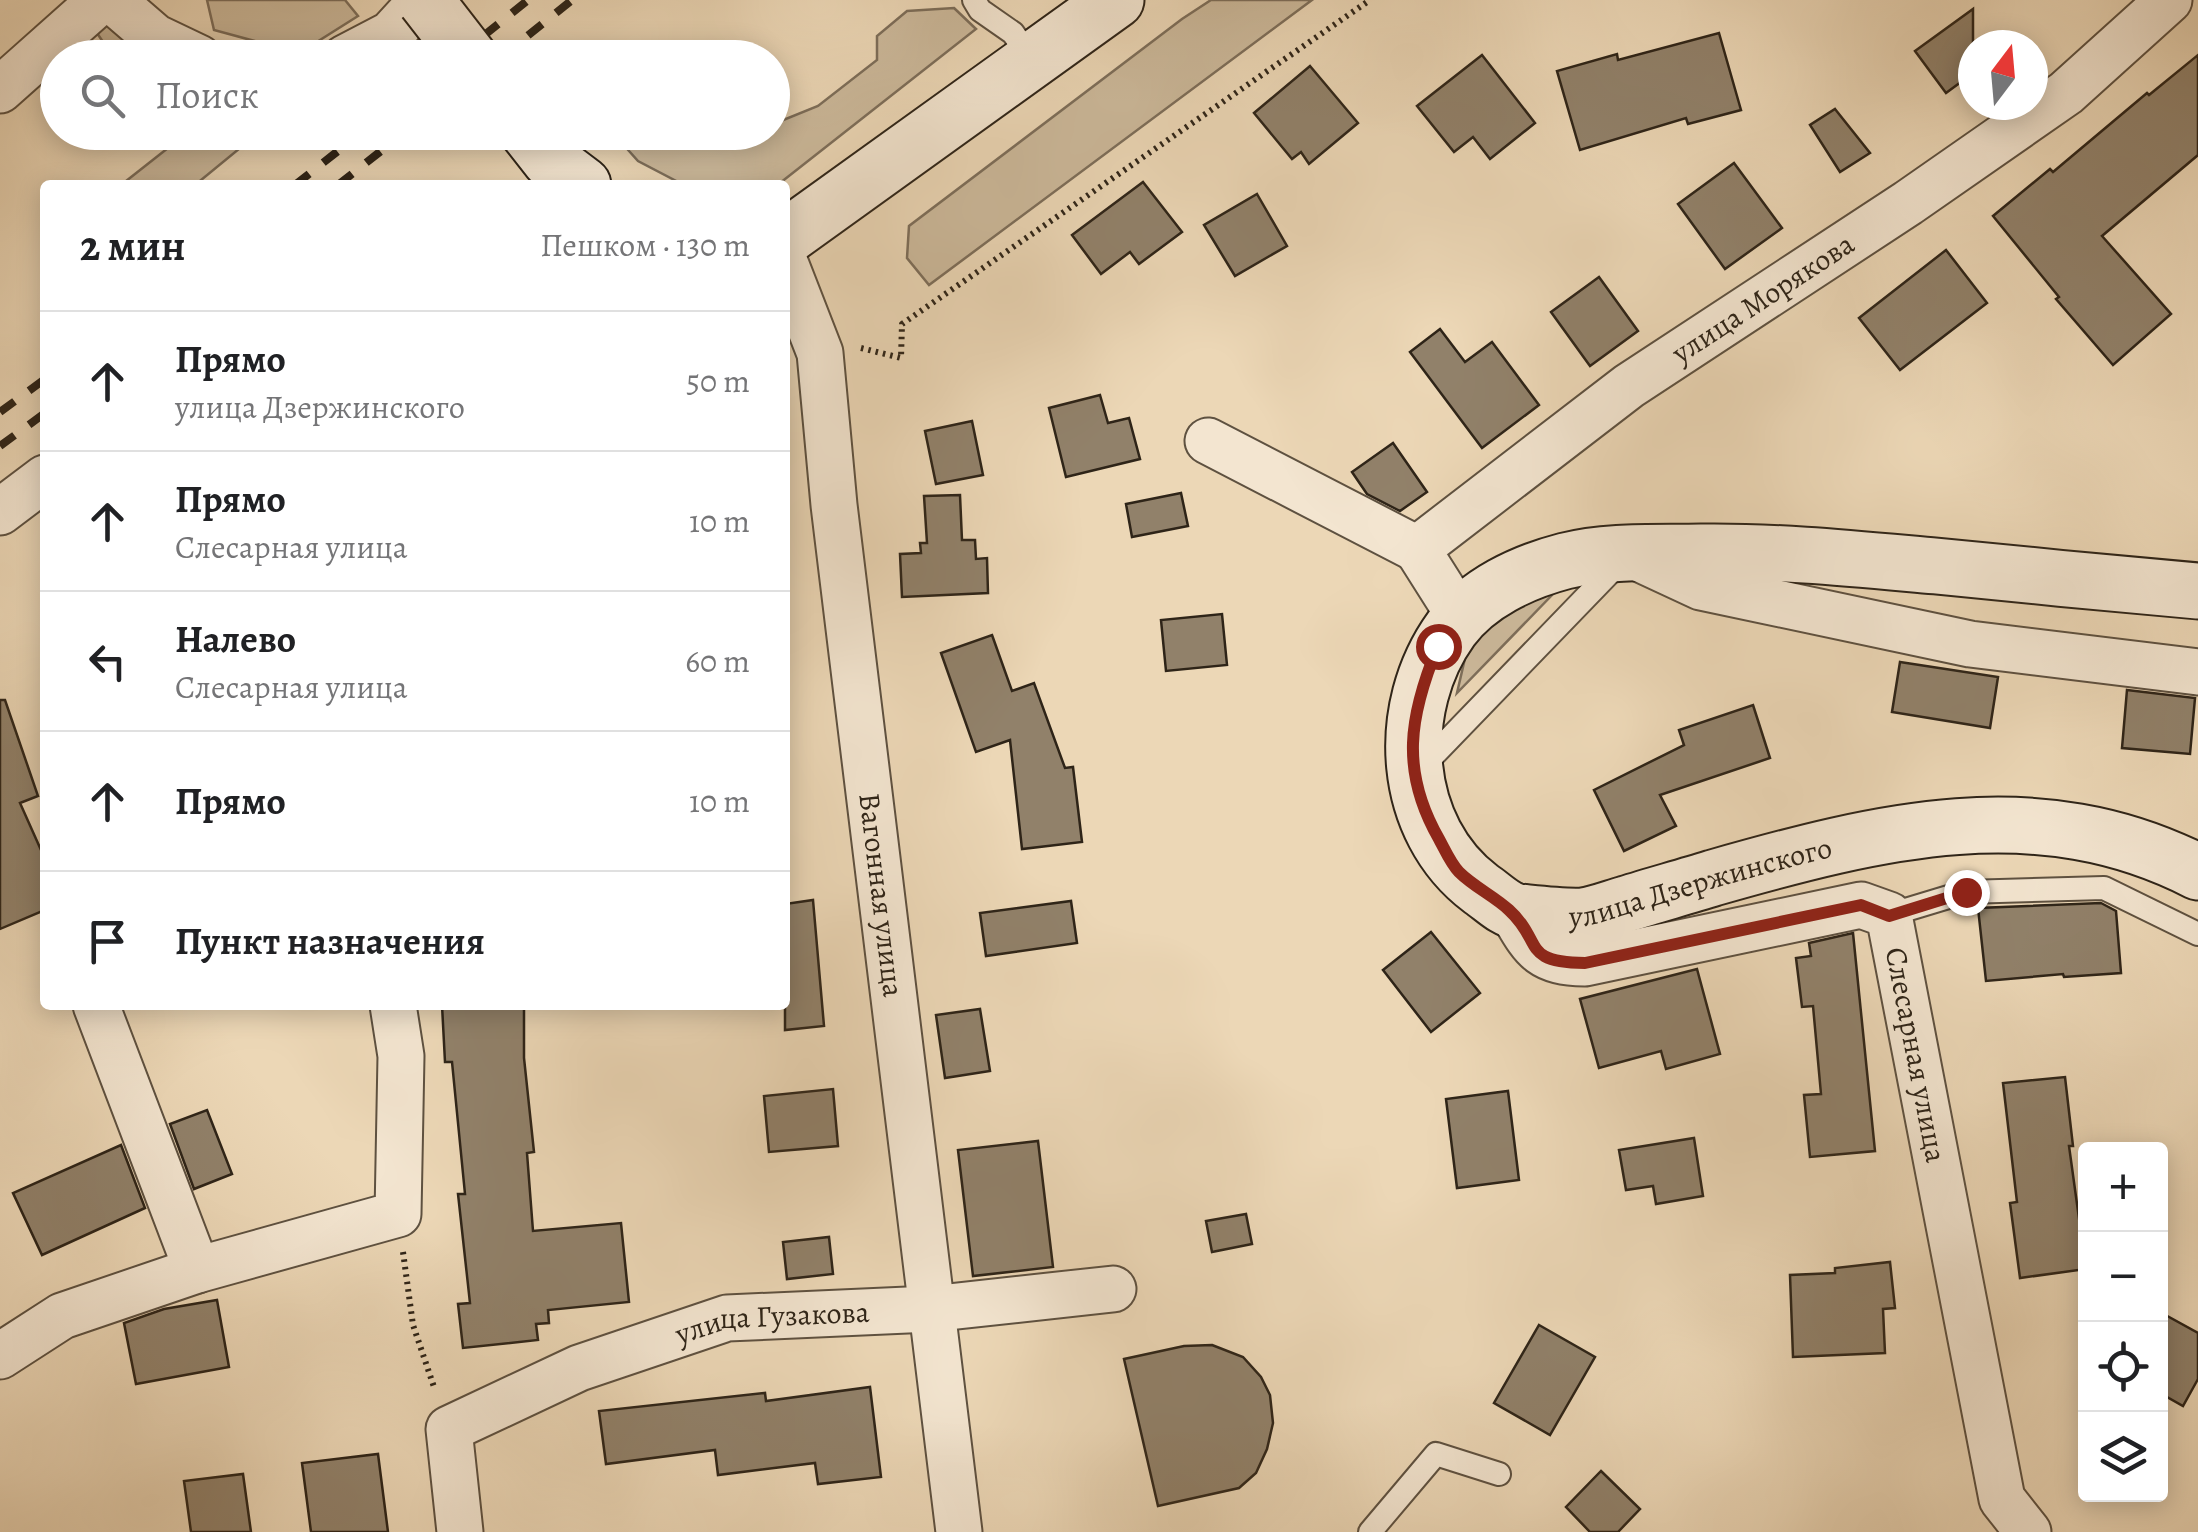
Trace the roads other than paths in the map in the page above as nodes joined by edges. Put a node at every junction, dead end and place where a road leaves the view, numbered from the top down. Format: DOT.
graph roads {
  1 [pos="102,0"];
  2 [pos="112,0"];
  3 [pos="424,0"];
  4 [pos="974,0"];
  5 [pos="1116,0"];
  6 [pos="2169,0"];
  7 [pos="57,40"];
  8 [pos="161,40"];
  9 [pos="380,40"];
  10 [pos="456,40"];
  11 [pos="40,55"];
  12 [pos="1034,62"];
  13 [pos="0,90"];
  14 [pos="790,234"];
  15 [pos="790,277"];
  16 [pos="1208,442"];
  17 [pos="40,482"];
  18 [pos="0,512"];
  19 [pos="1417,549"];
  20 [pos="1628,553"];
  21 [pos="2198,591"];
  22 [pos="1460,617"];
  23 [pos="2198,672"];
  24 [pos="1414,775"];
  25 [pos="2198,872"];
  26 [pos="1512,912"];
  27 [pos="1889,916"];
  28 [pos="2198,934"];
  29 [pos="98,1010"];
  30 [pos="395,1010"];
  31 [pos="196,1270"];
  32 [pos="1113,1289"];
  33 [pos="930,1309"];
  34 [pos="0,1356"];
  35 [pos="1499,1474"];
  36 [pos="967,1529"];
  37 [pos="460,1532"];
  38 [pos="1370,1532"];
  39 [pos="2028,1532"];
  1 -- 7 [label="street"];
  2 -- 8 [label="street"];
  3 -- 9 [label="street"];
  3 -- 10 [label="street, bridge"];
  4 -- 12 [label="lane"];
  5 -- 12 [label="street"];
  6 -- 19 [label="street, улица Морякова"];
  11 -- 13 [label="street"];
  12 -- 14 [label="street"];
  15 -- 33 [label="street, Вагонная улица"];
  16 -- 19 [label="street"];
  17 -- 18 [label="street"];
  19 -- 22 [label="street"];
  20 -- 21 [label="street"];
  20 -- 22 [label="street"];
  20 -- 23 [label="street"];
  20 -- 24 [label="lane"];
  22 -- 24 [label="street"];
  24 -- 26 [label="street"];
  25 -- 26 [label="street, улица Дзержинского"];
  26 -- 27 [label="street, Слесарная улица"];
  27 -- 28 [label="lane"];
  27 -- 39 [label="street, Слесарная улица"];
  29 -- 31 [label="street"];
  30 -- 31 [label="street"];
  31 -- 34 [label="street"];
  32 -- 33 [label="street, улица Гузакова"];
  33 -- 36 [label="street, Вагонная улица"];
  33 -- 37 [label="street, улица Гузакова"];
  35 -- 38 [label="lane"];
}
